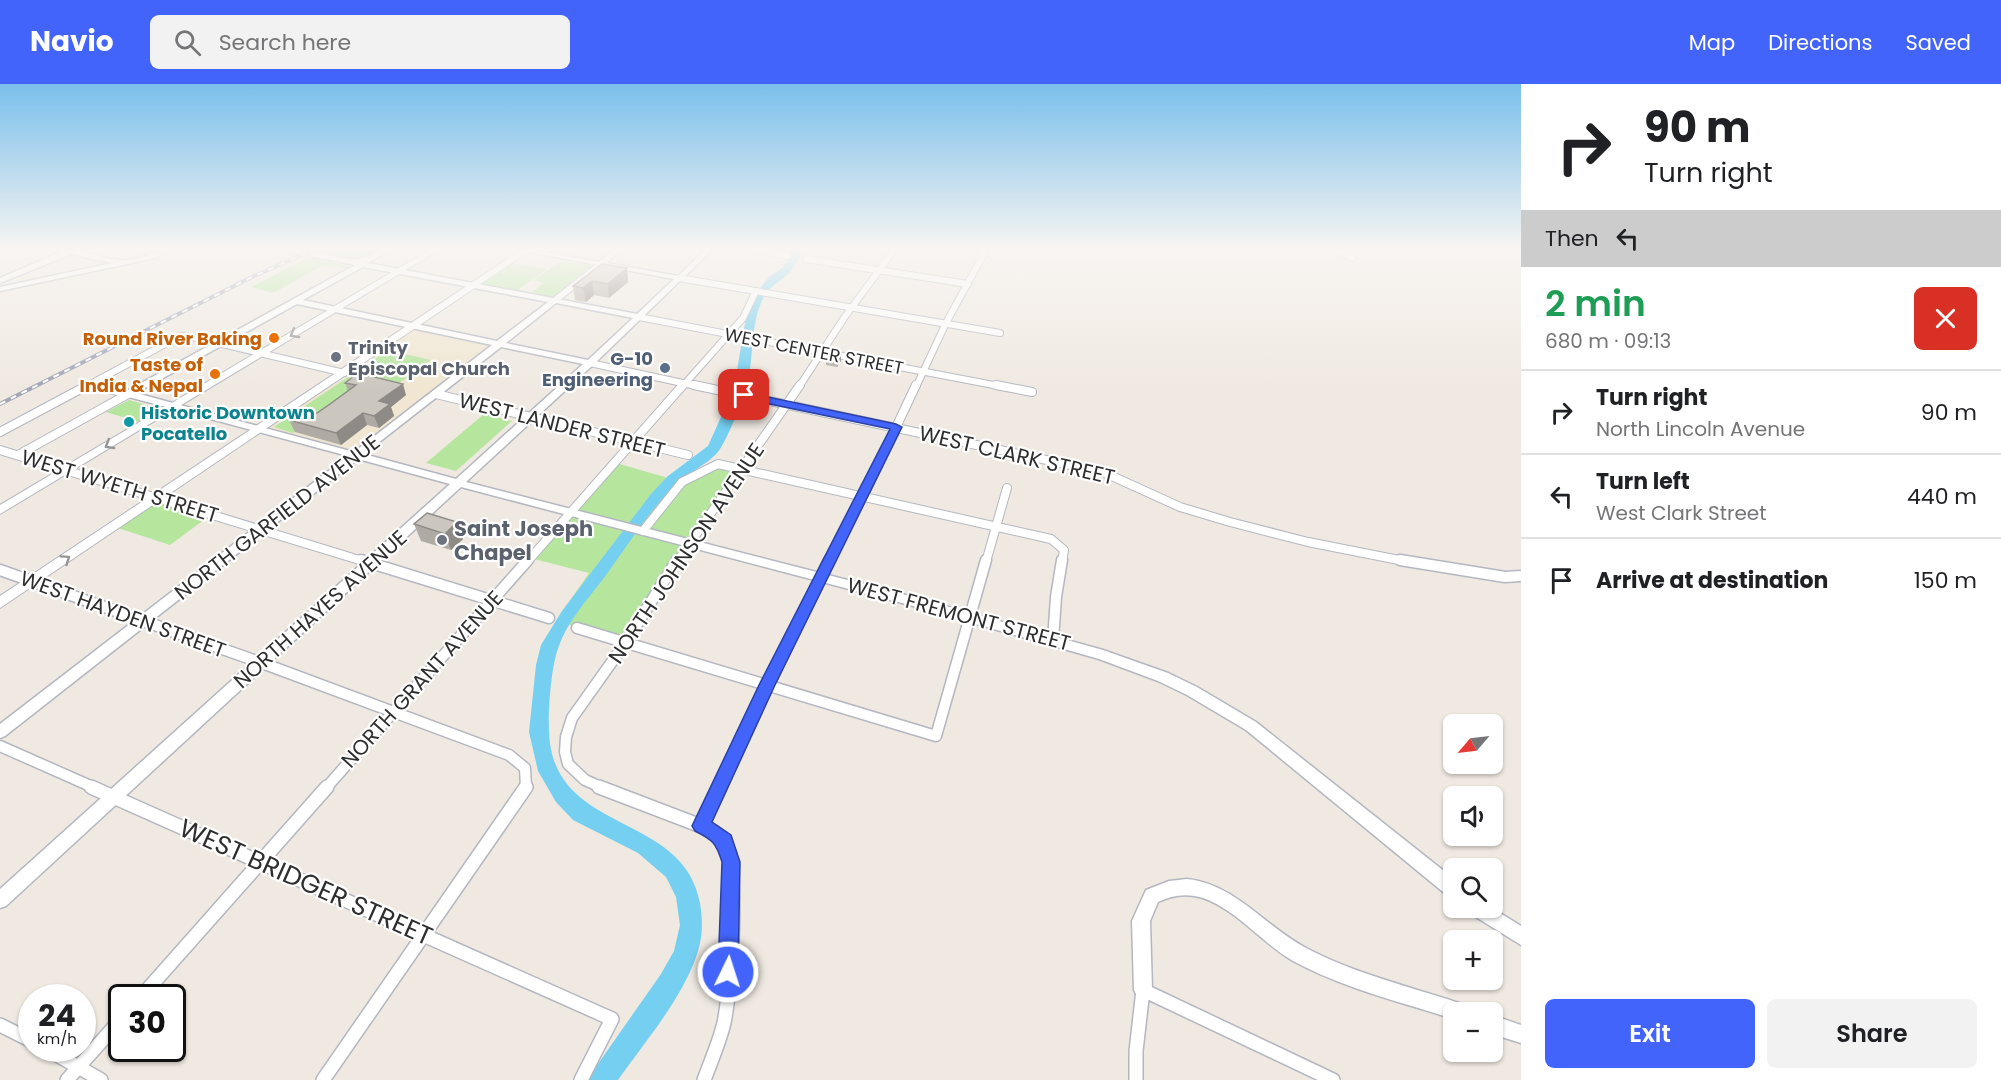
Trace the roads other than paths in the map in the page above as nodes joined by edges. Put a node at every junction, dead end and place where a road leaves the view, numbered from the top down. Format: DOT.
graph roads {
  1 [pos="304,296"];
  2 [pos="358,296"];
  3 [pos="459,296"];
  4 [pos="530,296"];
  5 [pos="560,296"];
  6 [pos="660,296"];
  7 [pos="753,296"];
  8 [pos="790,296"];
  9 [pos="859,296"];
  10 [pos="962,296"];
  11 [pos="296,301"];
  12 [pos="554,301"];
  13 [pos="851,307"];
  14 [pos="337,309"];
  15 [pos="639,317"];
  16 [pos="946,323"];
  17 [pos="415,326"];
  18 [pos="1000,333"];
  19 [pos="729,334"];
  20 [pos="218,343"];
  21 [pos="500,344"];
  22 [pos="820,352"];
  23 [pos="260,354"];
  24 [pos="590,363"];
  25 [pos="922,372"];
  26 [pos="344,373"];
  27 [pos="685,383"];
  28 [pos="90,384"];
  29 [pos="1032,392"];
  30 [pos="128,394"];
  31 [pos="436,394"];
  32 [pos="788,404"];
  33 [pos="174,406"];
  34 [pos="530,417"];
  35 [pos="896,427"];
  36 [pos="262,429"];
  37 [pos="0,432"];
  38 [pos="633,442"];
  39 [pos="0,450"];
  40 [pos="18,455"];
  41 [pos="357,455"];
  42 [pos="688,455"];
  43 [pos="742,468"];
  44 [pos="67,470"];
  45 [pos="458,482"];
  46 [pos="1007,488"];
  47 [pos="864,495"];
  48 [pos="158,498"];
  49 [pos="0,510"];
  50 [pos="571,512"];
  51 [pos="996,526"];
  52 [pos="261,529"];
  53 [pos="643,531"];
  54 [pos="689,543"];
  55 [pos="371,563"];
  56 [pos="0,570"];
  57 [pos="1521,576"];
  58 [pos="820,577"];
  59 [pos="33,581"];
  60 [pos="493,600"];
  61 [pos="0,603"];
  62 [pos="970,616"];
  63 [pos="549,618"];
  64 [pos="144,621"];
  65 [pos="578,628"];
  66 [pos="1053,640"];
  67 [pos="626,642"];
  68 [pos="262,663"];
  69 [pos="767,685"];
  70 [pos="393,713"];
  71 [pos="0,732"];
  72 [pos="0,746"];
  73 [pos="111,797"];
  74 [pos="701,826"];
  75 [pos="260,862"];
  76 [pos="1443,881"];
  77 [pos="0,900"];
  78 [pos="1493,918"];
  79 [pos="424,933"];
  80 [pos="1521,936"];
  81 [pos="152,984"];
  82 [pos="1143,990"];
  83 [pos="1443,1007"];
  84 [pos="0,1024"];
  85 [pos="1503,1028"];
  86 [pos="18,1034"];
  87 [pos="108,1034"];
  88 [pos="1521,1034"];
  89 [pos="70,1062"];
  90 [pos="79,1067"];
  91 [pos="67,1080"];
  92 [pos="101,1080"];
  93 [pos="323,1080"];
  94 [pos="581,1080"];
  95 [pos="704,1080"];
  96 [pos="1137,1080"];
  97 [pos="1333,1080"];
  1 -- 11 [label="street"];
  2 -- 14 [label="main road"];
  3 -- 17 [label="main road"];
  4 -- 12 [label="street, WEST CENTER STREET"];
  5 -- 12 [label="street"];
  6 -- 15 [label="street, NORTH HAYES AVENUE"];
  7 -- 19 [label="street, NORTH GRANT AVENUE"];
  8 -- 13 [label="street"];
  9 -- 13 [label="street, NORTH JOHNSON AVENUE"];
  10 -- 16 [label="street"];
  11 -- 14 [label="street, WEST CLARK STREET"];
  11 -- 20 [label="street"];
  12 -- 15 [label="street, WEST CENTER STREET"];
  12 -- 21 [label="street, NORTH GARFIELD AVENUE"];
  13 -- 16 [label="street"];
  13 -- 22 [label="street, NORTH JOHNSON AVENUE"];
  14 -- 17 [label="street, WEST CLARK STREET"];
  14 -- 23 [label="main road, one-way"];
  15 -- 19 [label="street, WEST CENTER STREET"];
  15 -- 24 [label="street, NORTH HAYES AVENUE"];
  16 -- 18 [label="street"];
  16 -- 25 [label="street"];
  17 -- 21 [label="street, WEST CLARK STREET"];
  17 -- 26 [label="main road"];
  19 -- 22 [label="street, WEST CENTER STREET"];
  19 -- 27 [label="street, NORTH GRANT AVENUE"];
  20 -- 23 [label="street"];
  20 -- 28 [label="street"];
  20 -- 30 [label="street"];
  21 -- 24 [label="street, WEST CLARK STREET"];
  21 -- 31 [label="street, NORTH GARFIELD AVENUE"];
  22 -- 25 [label="street, WEST CENTER STREET"];
  22 -- 32 [label="street, NORTH JOHNSON AVENUE"];
  23 -- 26 [label="street"];
  23 -- 33 [label="main road"];
  24 -- 27 [label="street, WEST CLARK STREET"];
  24 -- 34 [label="street, NORTH HAYES AVENUE"];
  25 -- 29 [label="street, WEST CENTER STREET"];
  25 -- 35 [label="street"];
  26 -- 36 [label="main road"];
  27 -- 32 [label="street, WEST CLARK STREET"];
  27 -- 38 [label="street, NORTH GRANT AVENUE"];
  28 -- 30 [label="street, WEST FREMONT STREET"];
  28 -- 37 [label="street"];
  30 -- 33 [label="street, WEST FREMONT STREET"];
  30 -- 40 [label="street"];
  31 -- 34 [label="street, WEST LANDER STREET"];
  31 -- 41 [label="street, NORTH GARFIELD AVENUE"];
  32 -- 35 [label="street, WEST CLARK STREET"];
  32 -- 43 [label="street, NORTH JOHNSON AVENUE"];
  33 -- 36 [label="street, WEST FREMONT STREET"];
  33 -- 44 [label="main road, one-way"];
  34 -- 38 [label="street, WEST LANDER STREET"];
  34 -- 45 [label="street, NORTH HAYES AVENUE"];
  35 -- 47 [label="street"];
  35 -- 57 [label="street, WEST CLARK STREET"];
  36 -- 41 [label="street, WEST FREMONT STREET"];
  36 -- 48 [label="main road"];
  38 -- 42 [label="street, WEST LANDER STREET"];
  38 -- 50 [label="street, NORTH GRANT AVENUE"];
  39 -- 40 [label="street, WEST WYETH STREET"];
  40 -- 44 [label="street, WEST WYETH STREET"];
  41 -- 45 [label="street, WEST FREMONT STREET"];
  41 -- 52 [label="street, NORTH GARFIELD AVENUE"];
  43 -- 47 [label="street"];
  43 -- 53 [label="street"];
  43 -- 54 [label="street, NORTH JOHNSON AVENUE"];
  44 -- 48 [label="street, WEST WYETH STREET"];
  44 -- 49 [label="main road"];
  45 -- 50 [label="street, WEST FREMONT STREET"];
  45 -- 55 [label="street, NORTH HAYES AVENUE"];
  46 -- 51 [label="street"];
  47 -- 51 [label="street"];
  47 -- 58 [label="street"];
  48 -- 52 [label="street, WEST WYETH STREET"];
  59 -- 48 [label="main road, one-way"];
  50 -- 53 [label="street, WEST FREMONT STREET"];
  50 -- 60 [label="street, NORTH GRANT AVENUE"];
  51 -- 62 [label="street"];
  51 -- 66 [label="street"];
  52 -- 55 [label="street, WEST WYETH STREET"];
  52 -- 64 [label="street, NORTH GARFIELD AVENUE"];
  53 -- 54 [label="street, WEST FREMONT STREET"];
  54 -- 58 [label="street, WEST FREMONT STREET"];
  54 -- 67 [label="street, NORTH JOHNSON AVENUE"];
  55 -- 60 [label="street, WEST WYETH STREET"];
  55 -- 68 [label="street, NORTH HAYES AVENUE"];
  56 -- 59 [label="street, WEST HAYDEN STREET"];
  58 -- 62 [label="street, WEST FREMONT STREET"];
  58 -- 69 [label="street"];
  59 -- 61 [label="main road"];
  59 -- 64 [label="street, WEST HAYDEN STREET"];
  60 -- 63 [label="street, WEST WYETH STREET"];
  60 -- 70 [label="street, NORTH GRANT AVENUE"];
  62 -- 66 [label="street, WEST FREMONT STREET"];
  62 -- 69 [label="street"];
  64 -- 68 [label="street, WEST HAYDEN STREET"];
  64 -- 71 [label="street, NORTH GARFIELD AVENUE"];
  65 -- 67 [label="street"];
  66 -- 76 [label="street, WEST FREMONT STREET"];
  67 -- 69 [label="street"];
  67 -- 74 [label="street, NORTH JOHNSON AVENUE"];
  68 -- 70 [label="street, WEST HAYDEN STREET"];
  68 -- 73 [label="street, NORTH HAYES AVENUE"];
  69 -- 74 [label="street"];
  70 -- 75 [label="street, NORTH GRANT AVENUE"];
  70 -- 79 [label="street, WEST HAYDEN STREET"];
  72 -- 73 [label="street, WEST BRIDGER STREET"];
  73 -- 75 [label="street, WEST BRIDGER STREET"];
  73 -- 77 [label="street, NORTH HAYES AVENUE"];
  74 -- 95 [label="street"];
  75 -- 79 [label="street, WEST BRIDGER STREET"];
  75 -- 81 [label="street, NORTH GRANT AVENUE"];
  78 -- 80 [label="street"];
  79 -- 93 [label="street"];
  79 -- 94 [label="street, WEST BRIDGER STREET"];
  82 -- 83 [label="street"];
  82 -- 96 [label="street"];
  82 -- 97 [label="street"];
  84 -- 86 [label="street"];
  85 -- 88 [label="street"];
  87 -- 90 [label="street"];
  89 -- 90 [label="street"];
  90 -- 91 [label="street"];
  90 -- 92 [label="street"];
}
